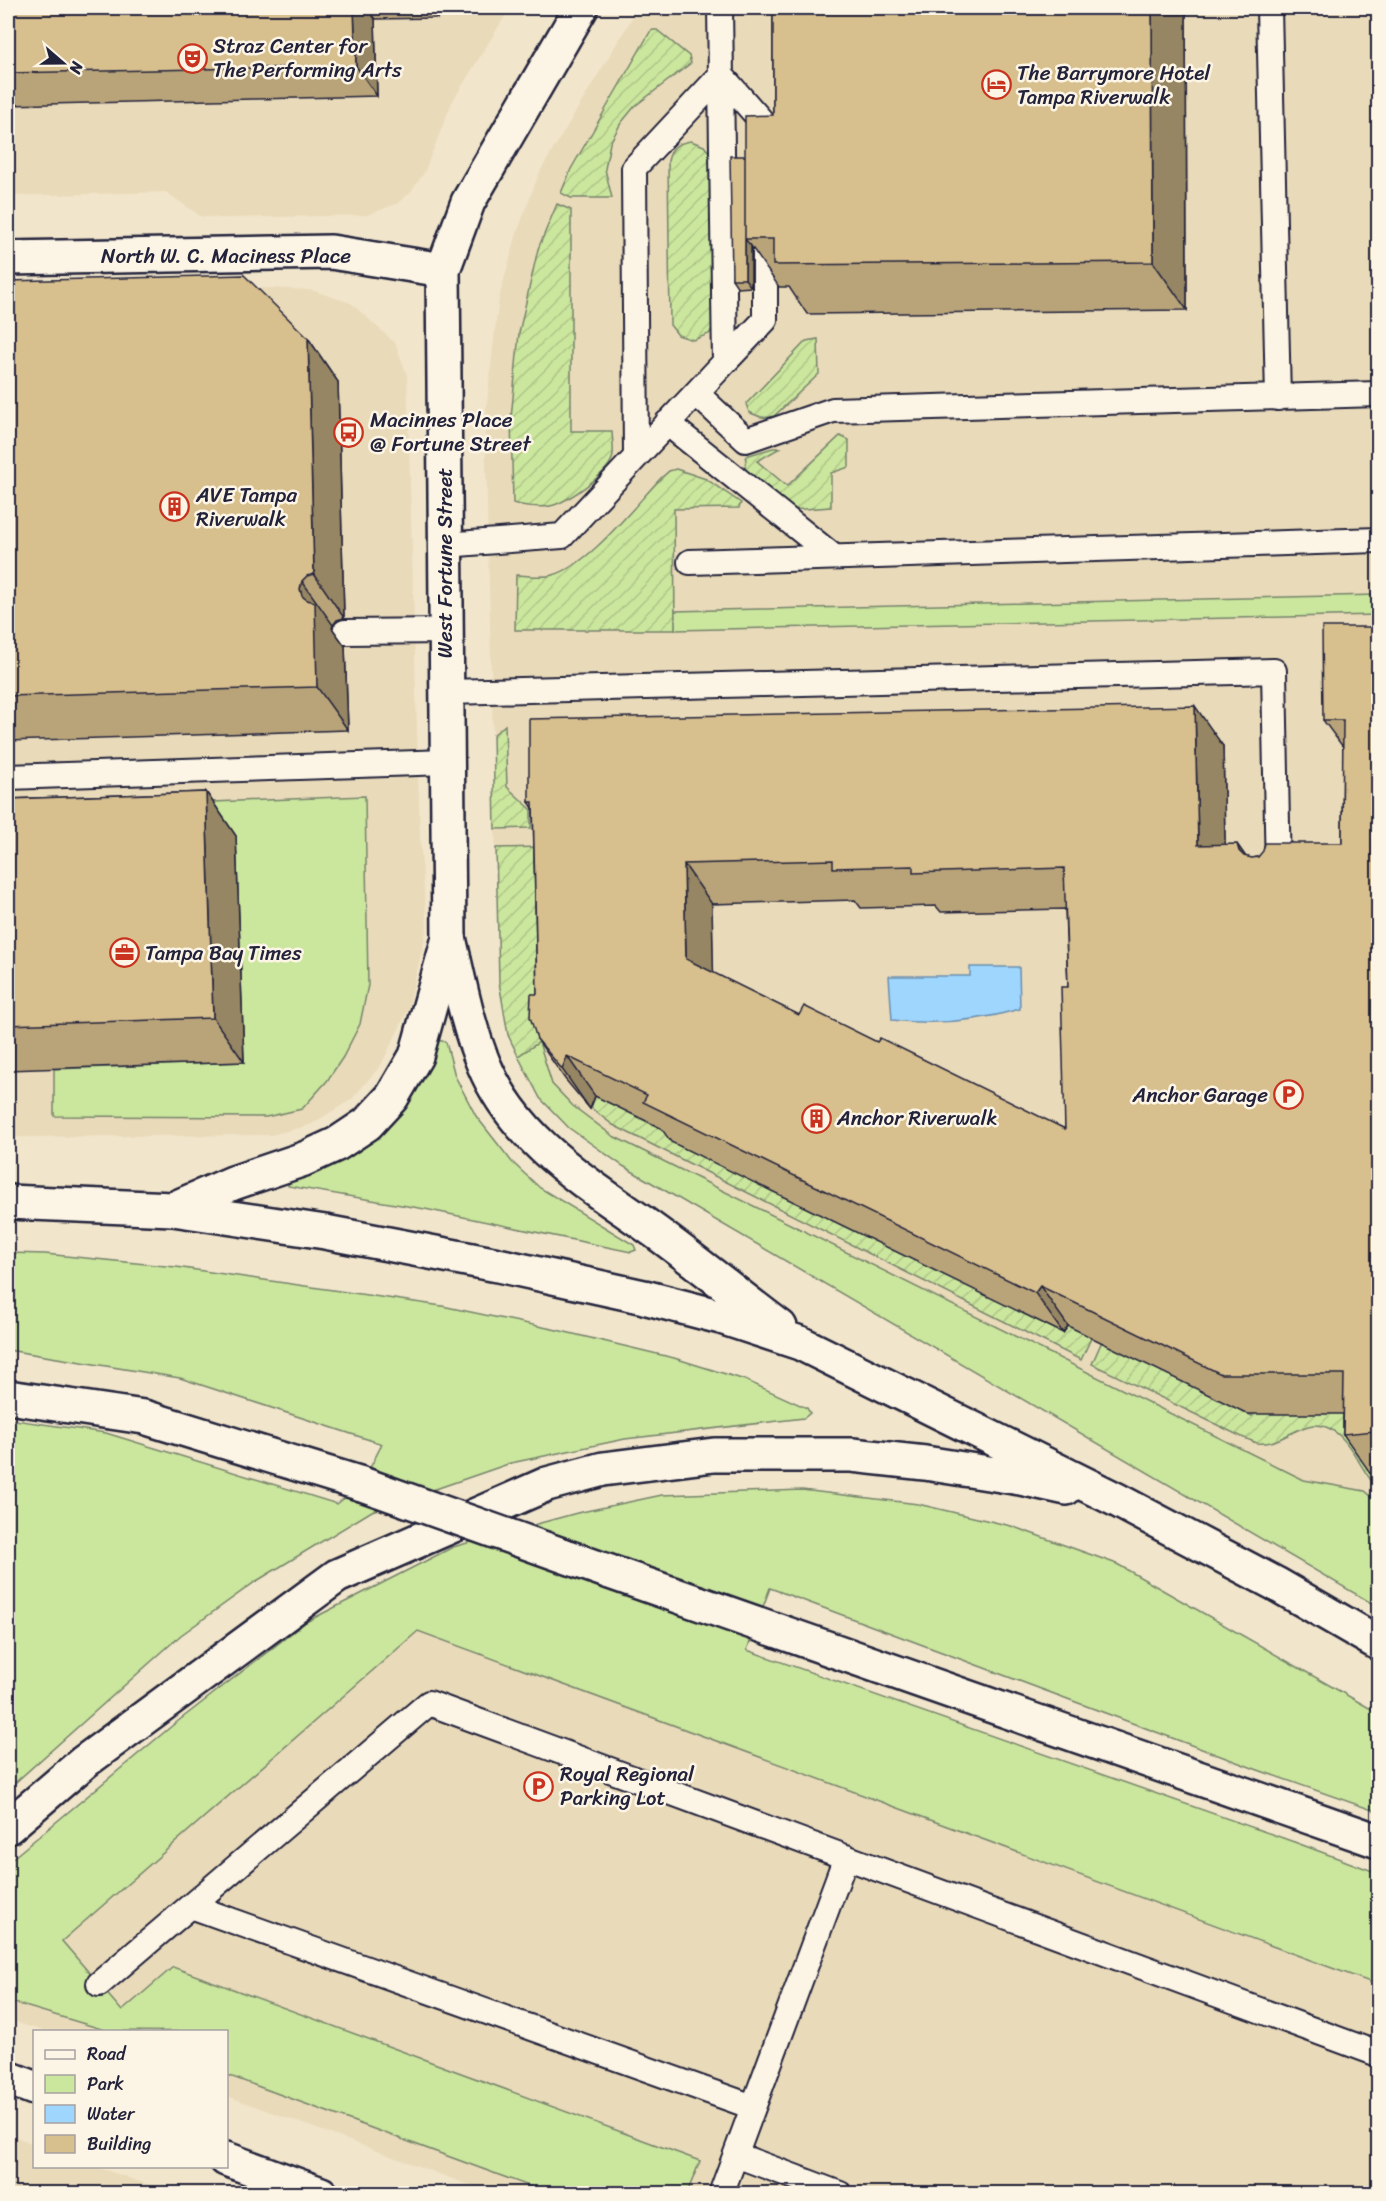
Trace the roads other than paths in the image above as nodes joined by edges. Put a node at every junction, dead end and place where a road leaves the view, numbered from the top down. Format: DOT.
graph roads {
  1 [pos="581,8"];
  2 [pos="720,8"];
  3 [pos="1269,8"];
  4 [pos="721,75"];
  5 [pos="765,171"];
  6 [pos="765,217"];
  7 [pos="8,258"];
  8 [pos="443,270"];
  9 [pos="725,362"];
  10 [pos="696,393"];
  11 [pos="1378,394"];
  12 [pos="1278,398"];
  13 [pos="667,423"];
  14 [pos="636,458"];
  15 [pos="1378,540"];
  16 [pos="445,545"];
  17 [pos="834,557"];
  18 [pos="690,562"];
  19 [pos="446,631"];
  20 [pos="345,632"];
  21 [pos="447,692"];
  22 [pos="447,762"];
  23 [pos="8,777"];
  24 [pos="1279,884"];
  25 [pos="449,938"];
  26 [pos="8,1202"];
  27 [pos="173,1209"];
  28 [pos="800,1342"];
  29 [pos="8,1397"];
  30 [pos="1117,1500"];
  31 [pos="1378,1643"];
  32 [pos="8,1827"];
  33 [pos="1378,1841"];
  34 [pos="846,1857"];
  35 [pos="191,1906"];
  36 [pos="99,1984"];
  37 [pos="1378,2054"];
  38 [pos="8,2078"];
  39 [pos="33,2088"];
  40 [pos="753,2107"];
  41 [pos="735,2155"];
  42 [pos="228,2159"];
  43 [pos="321,2193"];
  44 [pos="721,2193"];
  45 [pos="840,2193"];
  1 -- 8 [label="main road, West Fortune Street"];
  2 -- 4 [label="lane"];
  3 -- 12 [label="lane"];
  4 -- 5 [label="lane"];
  4 -- 9 [label="lane"];
  4 -- 14 [label="lane"];
  6 -- 9 [label="lane"];
  7 -- 8 [label="main road, North W. C. Maciness Place"];
  8 -- 16 [label="main road, West Fortune Street"];
  9 -- 10 [label="lane"];
  10 -- 12 [label="lane"];
  10 -- 13 [label="lane"];
  11 -- 12 [label="lane"];
  13 -- 14 [label="lane"];
  13 -- 17 [label="lane"];
  14 -- 16 [label="lane"];
  15 -- 17 [label="lane"];
  16 -- 19 [label="main road, West Fortune Street"];
  17 -- 18 [label="lane"];
  19 -- 20 [label="lane"];
  19 -- 21 [label="main road, West Fortune Street"];
  21 -- 22 [label="main road, West Fortune Street"];
  21 -- 24 [label="lane"];
  22 -- 23 [label="lane"];
  22 -- 25 [label="main road, West Fortune Street"];
  25 -- 27 [label="main road"];
  25 -- 28 [label="main road"];
  26 -- 27 [label="main road"];
  27 -- 28 [label="main road"];
  28 -- 30 [label="main road"];
  29 -- 33 [label="main road, bridge"];
  30 -- 31 [label="main road"];
  30 -- 32 [label="main road"];
  34 -- 35 [label="lane"];
  34 -- 37 [label="lane"];
  34 -- 40 [label="lane"];
  35 -- 36 [label="lane"];
  35 -- 40 [label="lane"];
  38 -- 39 [label="main road"];
  40 -- 41 [label="lane"];
  41 -- 44 [label="lane"];
  41 -- 45 [label="lane"];
  42 -- 43 [label="main road"];
}
